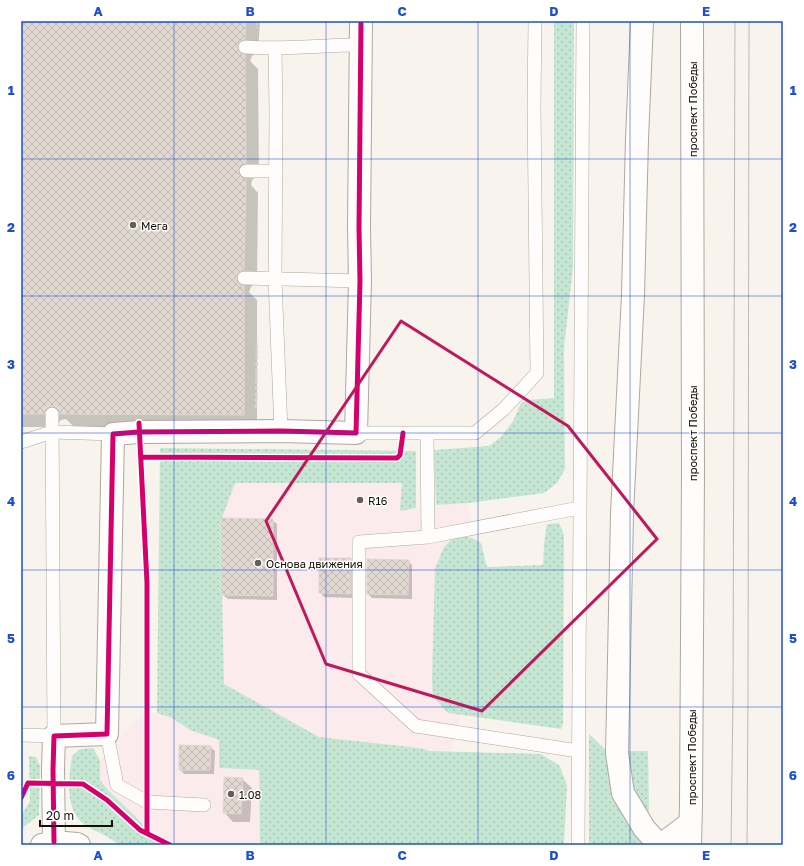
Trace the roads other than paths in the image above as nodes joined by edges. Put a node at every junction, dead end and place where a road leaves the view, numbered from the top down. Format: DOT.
graph roads {
  1 [pos="361,21"];
  2 [pos="535,21"];
  3 [pos="583,21"];
  4 [pos="642,21"];
  5 [pos="692,21"];
  6 [pos="361,45"];
  7 [pos="245,47"];
  8 [pos="275,48"];
  9 [pos="246,171"];
  10 [pos="276,171"];
  11 [pos="244,278"];
  12 [pos="275,279"];
  13 [pos="360,281"];
  14 [pos="52,414"];
  15 [pos="281,431"];
  16 [pos="52,432"];
  17 [pos="428,432"];
  18 [pos="356,433"];
  19 [pos="113,434"];
  20 [pos="21,442"];
  21 [pos="579,508"];
  22 [pos="428,537"];
  23 [pos="106,734"];
  24 [pos="21,735"];
  25 [pos="54,736"];
  26 [pos="578,751"];
  27 [pos="204,805"];
  28 [pos="690,823"];
  29 [pos="48,844"];
  30 [pos="79,845"];
  31 [pos="578,845"];
  32 [pos="660,845"];
  33 [pos="690,845"];
  1 -- 6 [label="main road"];
  2 -- 17 [label="lane"];
  3 -- 21 [label="lane"];
  4 -- 32 [label="main road"];
  5 -- 28 [label="main road, проспект Победы"];
  6 -- 8 [label="lane"];
  6 -- 13 [label="main road"];
  7 -- 8 [label="lane"];
  8 -- 10 [label="lane"];
  9 -- 10 [label="lane"];
  10 -- 12 [label="lane"];
  11 -- 12 [label="lane"];
  12 -- 13 [label="lane"];
  12 -- 15 [label="lane"];
  13 -- 18 [label="main road"];
  14 -- 16 [label="lane"];
  15 -- 18 [label="main road"];
  15 -- 19 [label="main road"];
  16 -- 19 [label="lane"];
  16 -- 20 [label="lane"];
  16 -- 25 [label="lane"];
  17 -- 18 [label="lane"];
  17 -- 22 [label="lane"];
  19 -- 23 [label="main road"];
  21 -- 22 [label="lane"];
  21 -- 26 [label="lane"];
  22 -- 26 [label="lane"];
  23 -- 25 [label="main road"];
  23 -- 27 [label="lane"];
  24 -- 25 [label="lane"];
  25 -- 29 [label="main road"];
  26 -- 31 [label="lane"];
  28 -- 32 [label="main road"];
  28 -- 33 [label="main road, проспект Победы"];
  29 -- 30 [label="main road"];
}
